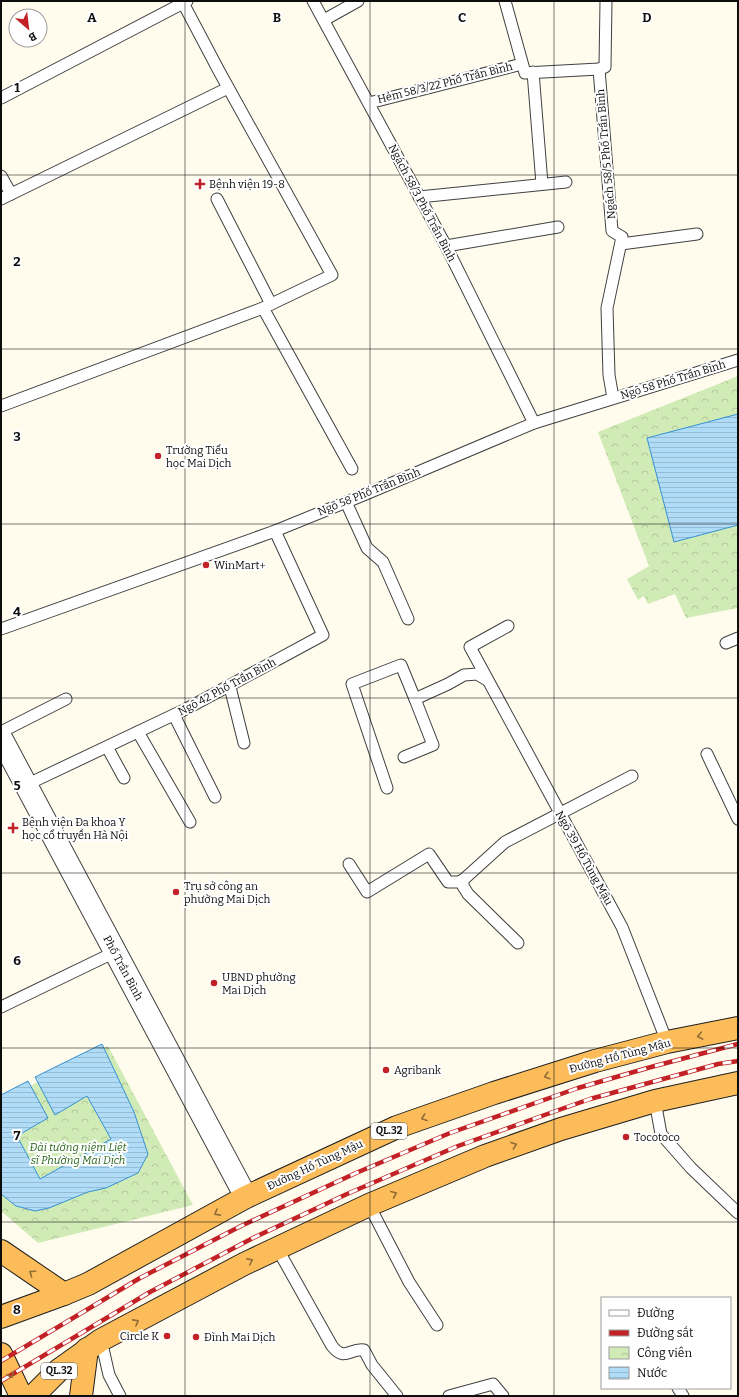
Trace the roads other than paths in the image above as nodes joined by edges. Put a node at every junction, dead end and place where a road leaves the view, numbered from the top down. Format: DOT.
graph roads {
  1 [pos="314,1"];
  2 [pos="358,1"];
  3 [pos="504,1"];
  4 [pos="606,1"];
  5 [pos="184,2"];
  6 [pos="324,20"];
  7 [pos="522,64"];
  8 [pos="599,69"];
  9 [pos="533,72"];
  10 [pos="228,88"];
  11 [pos="1,98"];
  12 [pos="369,103"];
  13 [pos="1,176"];
  14 [pos="566,182"];
  15 [pos="542,184"];
  16 [pos="6,196"];
  17 [pos="419,197"];
  18 [pos="217,200"];
  19 [pos="558,227"];
  20 [pos="697,234"];
  21 [pos="621,244"];
  22 [pos="446,246"];
  23 [pos="267,306"];
  24 [pos="738,360"];
  25 [pos="613,398"];
  26 [pos="1,406"];
  27 [pos="534,423"];
  28 [pos="352,469"];
  29 [pos="346,502"];
  30 [pos="275,531"];
  31 [pos="408,619"];
  32 [pos="508,626"];
  33 [pos="1,628"];
  34 [pos="738,638"];
  35 [pos="726,643"];
  36 [pos="487,680"];
  37 [pos="230,687"];
  38 [pos="66,699"];
  39 [pos="415,699"];
  40 [pos="174,715"];
  41 [pos="1,732"];
  42 [pos="138,732"];
  43 [pos="1,738"];
  44 [pos="244,743"];
  45 [pos="107,747"];
  46 [pos="707,754"];
  47 [pos="404,757"];
  48 [pos="632,776"];
  49 [pos="124,778"];
  50 [pos="26,785"];
  51 [pos="387,788"];
  52 [pos="215,797"];
  53 [pos="560,814"];
  54 [pos="738,819"];
  55 [pos="190,822"];
  56 [pos="348,864"];
  57 [pos="463,880"];
  58 [pos="518,943"];
  59 [pos="115,952"];
  60 [pos="1,1007"];
  61 [pos="738,1028"];
  62 [pos="667,1042"];
  63 [pos="738,1083"];
  64 [pos="655,1100"];
  65 [pos="246,1197"];
  66 [pos="369,1205"];
  67 [pos="738,1213"];
  68 [pos="277,1248"];
  69 [pos="1,1251"];
  70 [pos="64,1294"];
  71 [pos="1,1317"];
  72 [pos="437,1326"];
  73 [pos="94,1345"];
  74 [pos="1,1354"];
  75 [pos="21,1396"];
  76 [pos="33,1396"];
  77 [pos="81,1396"];
  78 [pos="120,1396"];
  79 [pos="397,1396"];
  80 [pos="449,1396"];
  81 [pos="503,1396"];
  1 -- 6 [label="lane, Ngách 58/3 Phố Trần Bình"];
  2 -- 6 [label="lane"];
  3 -- 7 [label="lane"];
  4 -- 8 [label="lane"];
  5 -- 10 [label="lane"];
  5 -- 11 [label="lane"];
  6 -- 12 [label="lane, Ngách 58/3 Phố Trần Bình"];
  7 -- 9 [label="lane"];
  7 -- 12 [label="lane, Hẻm 58/3/22 Phố Trần Bình"];
  8 -- 9 [label="lane"];
  8 -- 21 [label="lane, Ngách 58/5 Phố Trần Bình"];
  9 -- 15 [label="lane"];
  10 -- 16 [label="lane"];
  10 -- 23 [label="lane"];
  12 -- 17 [label="lane, Ngách 58/3 Phố Trần Bình"];
  13 -- 16 [label="lane"];
  14 -- 15 [label="lane"];
  15 -- 17 [label="lane"];
  17 -- 22 [label="lane, Ngách 58/3 Phố Trần Bình"];
  18 -- 23 [label="lane"];
  19 -- 22 [label="lane"];
  20 -- 21 [label="lane"];
  21 -- 25 [label="lane"];
  22 -- 27 [label="lane, Ngách 58/3 Phố Trần Bình"];
  23 -- 26 [label="lane"];
  23 -- 28 [label="lane"];
  24 -- 25 [label="lane, Ngõ 58 Phố Trần Bình"];
  25 -- 27 [label="lane, Ngõ 58 Phố Trần Bình"];
  27 -- 29 [label="lane, Ngõ 58 Phố Trần Bình"];
  29 -- 30 [label="lane, Ngõ 58 Phố Trần Bình"];
  29 -- 31 [label="lane"];
  30 -- 33 [label="lane, Ngõ 58 Phố Trần Bình"];
  30 -- 37 [label="lane, Ngõ 42 Phố Trần Bình"];
  32 -- 36 [label="lane, Ngõ 39 Hồ Tùng Mậu"];
  34 -- 35 [label="lane"];
  36 -- 39 [label="lane"];
  36 -- 53 [label="lane, Ngõ 39 Hồ Tùng Mậu"];
  37 -- 40 [label="lane, Ngõ 42 Phố Trần Bình"];
  37 -- 44 [label="lane"];
  38 -- 41 [label="lane"];
  39 -- 47 [label="lane"];
  39 -- 51 [label="lane"];
  40 -- 42 [label="lane, Ngõ 42 Phố Trần Bình"];
  40 -- 52 [label="lane"];
  42 -- 45 [label="lane, Ngõ 42 Phố Trần Bình"];
  42 -- 55 [label="lane"];
  43 -- 50 [label="street, Phố Trần Bình"];
  45 -- 49 [label="lane"];
  45 -- 50 [label="lane, Ngõ 42 Phố Trần Bình"];
  46 -- 54 [label="lane"];
  48 -- 53 [label="lane"];
  50 -- 59 [label="street, Phố Trần Bình"];
  53 -- 57 [label="lane"];
  53 -- 62 [label="lane, Ngõ 39 Hồ Tùng Mậu"];
  56 -- 57 [label="lane"];
  57 -- 58 [label="lane"];
  59 -- 60 [label="lane"];
  59 -- 65 [label="street, Phố Trần Bình"];
  61 -- 62 [label="highway, Đường Hồ Tùng Mậu / QL.32, one-way"];
  62 -- 65 [label="highway, Đường Hồ Tùng Mậu / QL.32, one-way"];
  63 -- 64 [label="highway, QL.32"];
  66 -- 64 [label="highway, QL.32, one-way"];
  64 -- 67 [label="lane"];
  65 -- 70 [label="highway, Đường Hồ Tùng Mậu / QL.32, one-way"];
  66 -- 68 [label="highway, QL.32"];
  66 -- 72 [label="lane"];
  73 -- 68 [label="highway, QL.32, one-way"];
  68 -- 79 [label="lane"];
  70 -- 69 [label="highway, one-way"];
  70 -- 71 [label="highway, Đường Hồ Tùng Mậu / QL.32"];
  73 -- 76 [label="highway, QL.32"];
  73 -- 77 [label="highway"];
  73 -- 78 [label="lane"];
  74 -- 75 [label="highway, one-way"];
  80 -- 81 [label="lane"];
}
